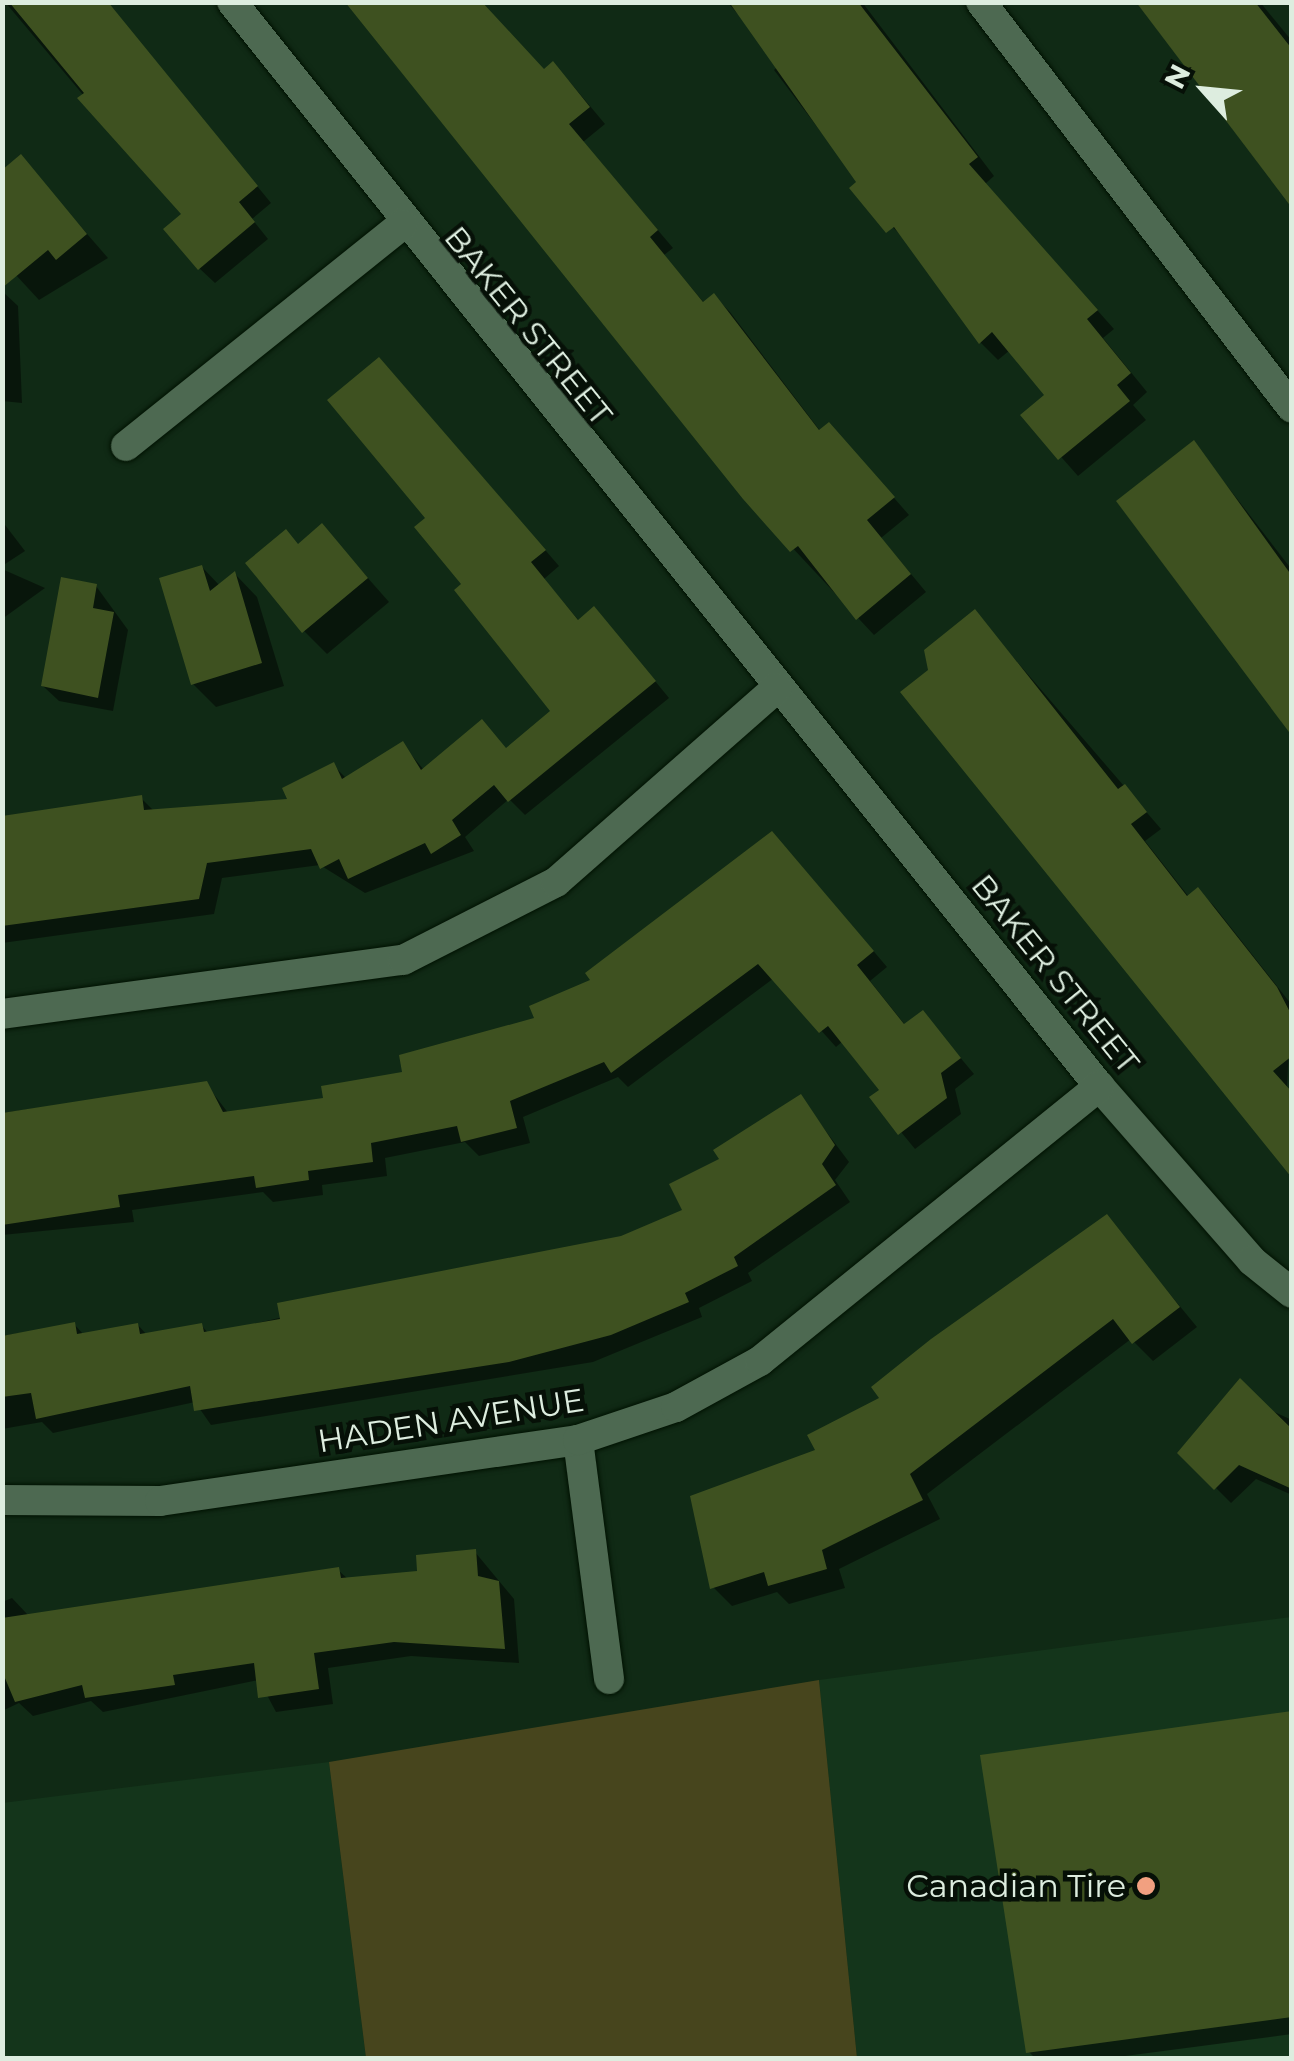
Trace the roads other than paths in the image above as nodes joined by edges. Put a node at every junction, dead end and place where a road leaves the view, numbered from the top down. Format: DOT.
graph roads {
  1 [pos="232,2"];
  2 [pos="981,2"];
  3 [pos="402,225"];
  4 [pos="1292,408"];
  5 [pos="126,446"];
  6 [pos="776,688"];
  7 [pos="2,1014"];
  8 [pos="1099,1086"];
  9 [pos="1292,1292"];
  10 [pos="578,1440"];
  11 [pos="2,1500"];
  12 [pos="609,1679"];
  1 -- 3 [label="street, BAKER STREET"];
  2 -- 4 [label="street"];
  3 -- 5 [label="street"];
  3 -- 6 [label="street, BAKER STREET"];
  6 -- 7 [label="street"];
  6 -- 8 [label="street, BAKER STREET"];
  8 -- 9 [label="street, BAKER STREET"];
  8 -- 10 [label="street, HADEN AVENUE"];
  10 -- 11 [label="street, HADEN AVENUE"];
  10 -- 12 [label="street"];
}
